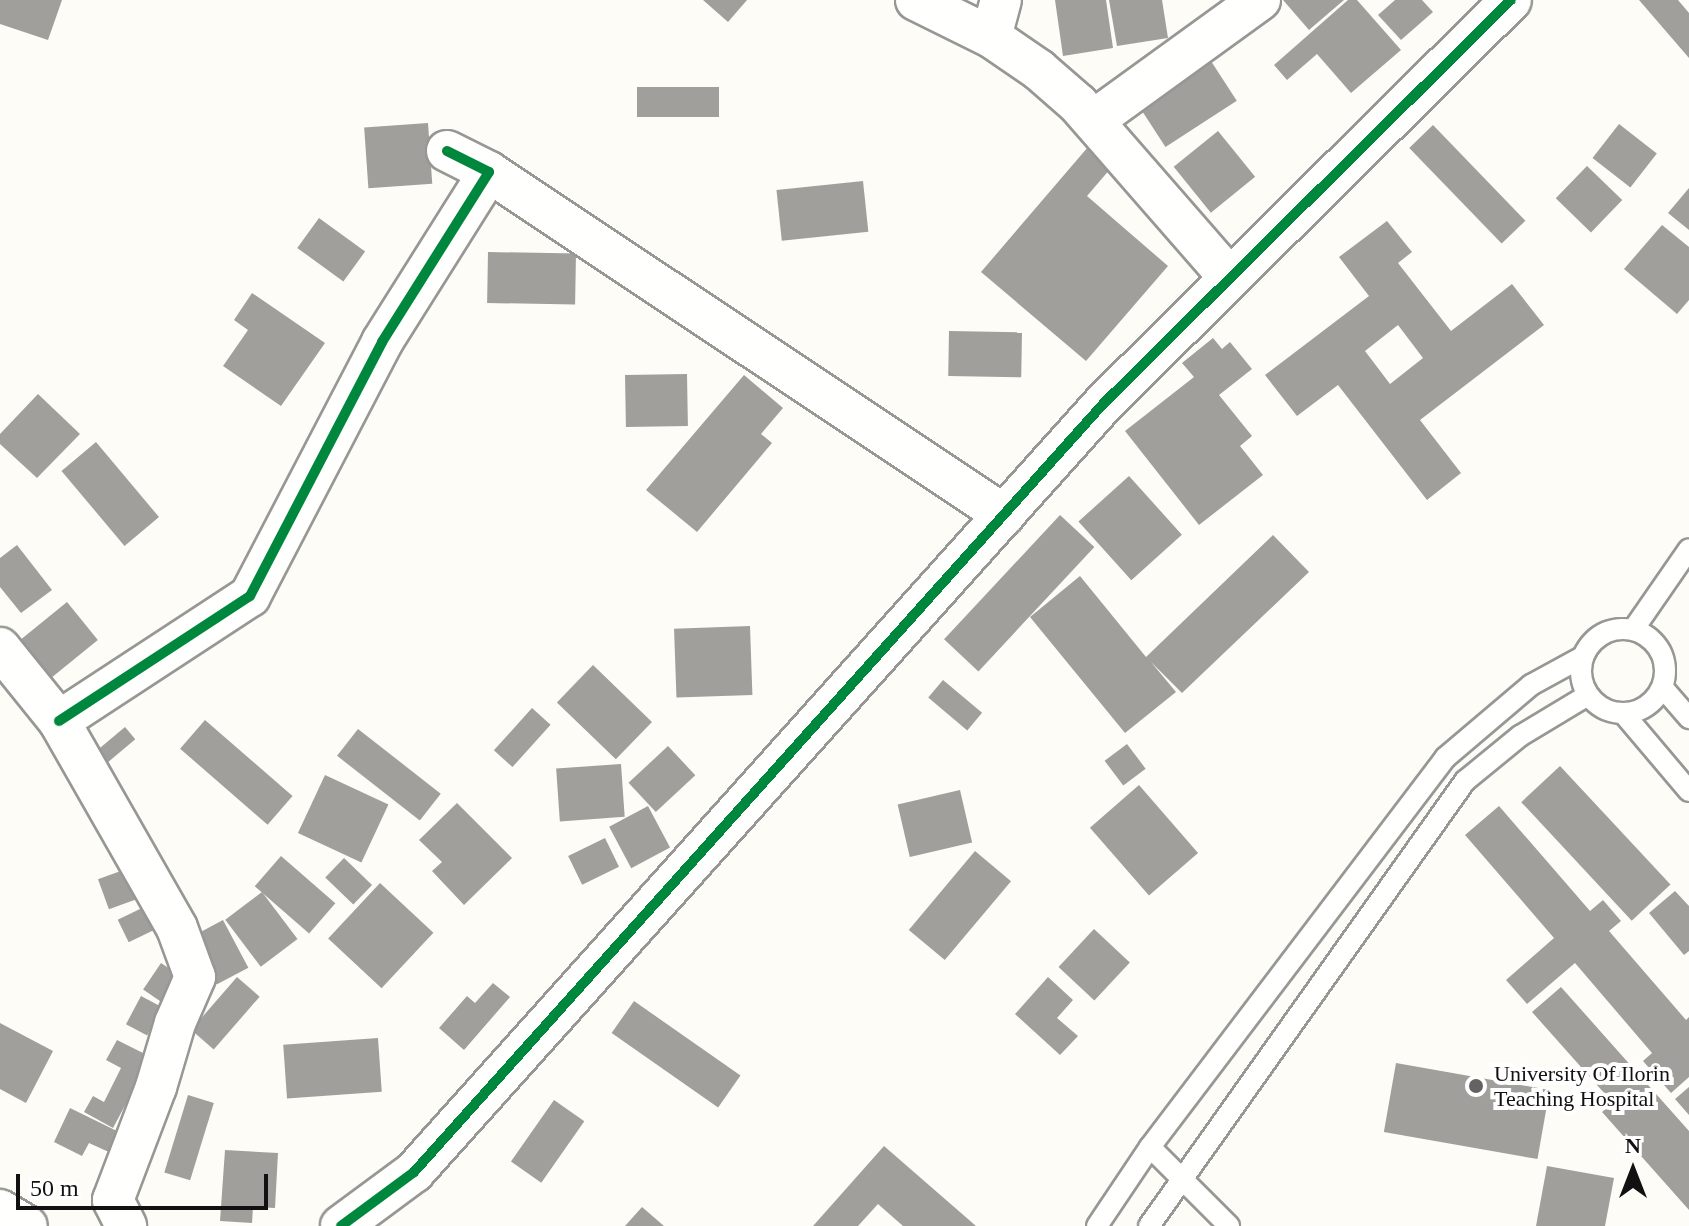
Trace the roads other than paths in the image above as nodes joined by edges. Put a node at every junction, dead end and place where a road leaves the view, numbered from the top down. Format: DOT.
graph roads {
  1 [pos="916,0"];
  2 [pos="1260,0"];
  3 [pos="1511,0"];
  4 [pos="996,19"];
  5 [pos="1094,120"];
  6 [pos="447,151"];
  7 [pos="489,172"];
  8 [pos="1230,278"];
  9 [pos="1004,515"];
  10 [pos="1689,549"];
  11 [pos="1633,630"];
  12 [pos="0,648"];
  13 [pos="1584,656"];
  14 [pos="1663,688"];
  15 [pos="1588,695"];
  16 [pos="1623,713"];
  17 [pos="1689,718"];
  18 [pos="59,721"];
  19 [pos="1689,791"];
  20 [pos="1150,1147"];
  21 [pos="1181,1176"];
  22 [pos="0,1210"];
  23 [pos="27,1226"];
  24 [pos="126,1226"];
  25 [pos="341,1226"];
  26 [pos="1097,1226"];
  27 [pos="1149,1226"];
  28 [pos="1229,1226"];
  1 -- 4 [label="street"];
  2 -- 5 [label="street"];
  3 -- 8 [label="street"];
  4 -- 5 [label="street"];
  5 -- 8 [label="street"];
  6 -- 7 [label="street"];
  7 -- 9 [label="street"];
  7 -- 18 [label="street"];
  8 -- 9 [label="street"];
  9 -- 25 [label="street"];
  10 -- 11 [label="lane"];
  11 -- 13 [label="lane"];
  11 -- 14 [label="lane"];
  12 -- 18 [label="street"];
  13 -- 15 [label="lane"];
  13 -- 20 [label="lane"];
  14 -- 16 [label="lane"];
  14 -- 17 [label="lane"];
  15 -- 16 [label="lane"];
  15 -- 21 [label="lane"];
  16 -- 19 [label="lane"];
  18 -- 24 [label="street"];
  20 -- 21 [label="lane"];
  20 -- 26 [label="lane"];
  21 -- 27 [label="lane"];
  21 -- 28 [label="lane"];
  22 -- 23 [label="street"];
}
